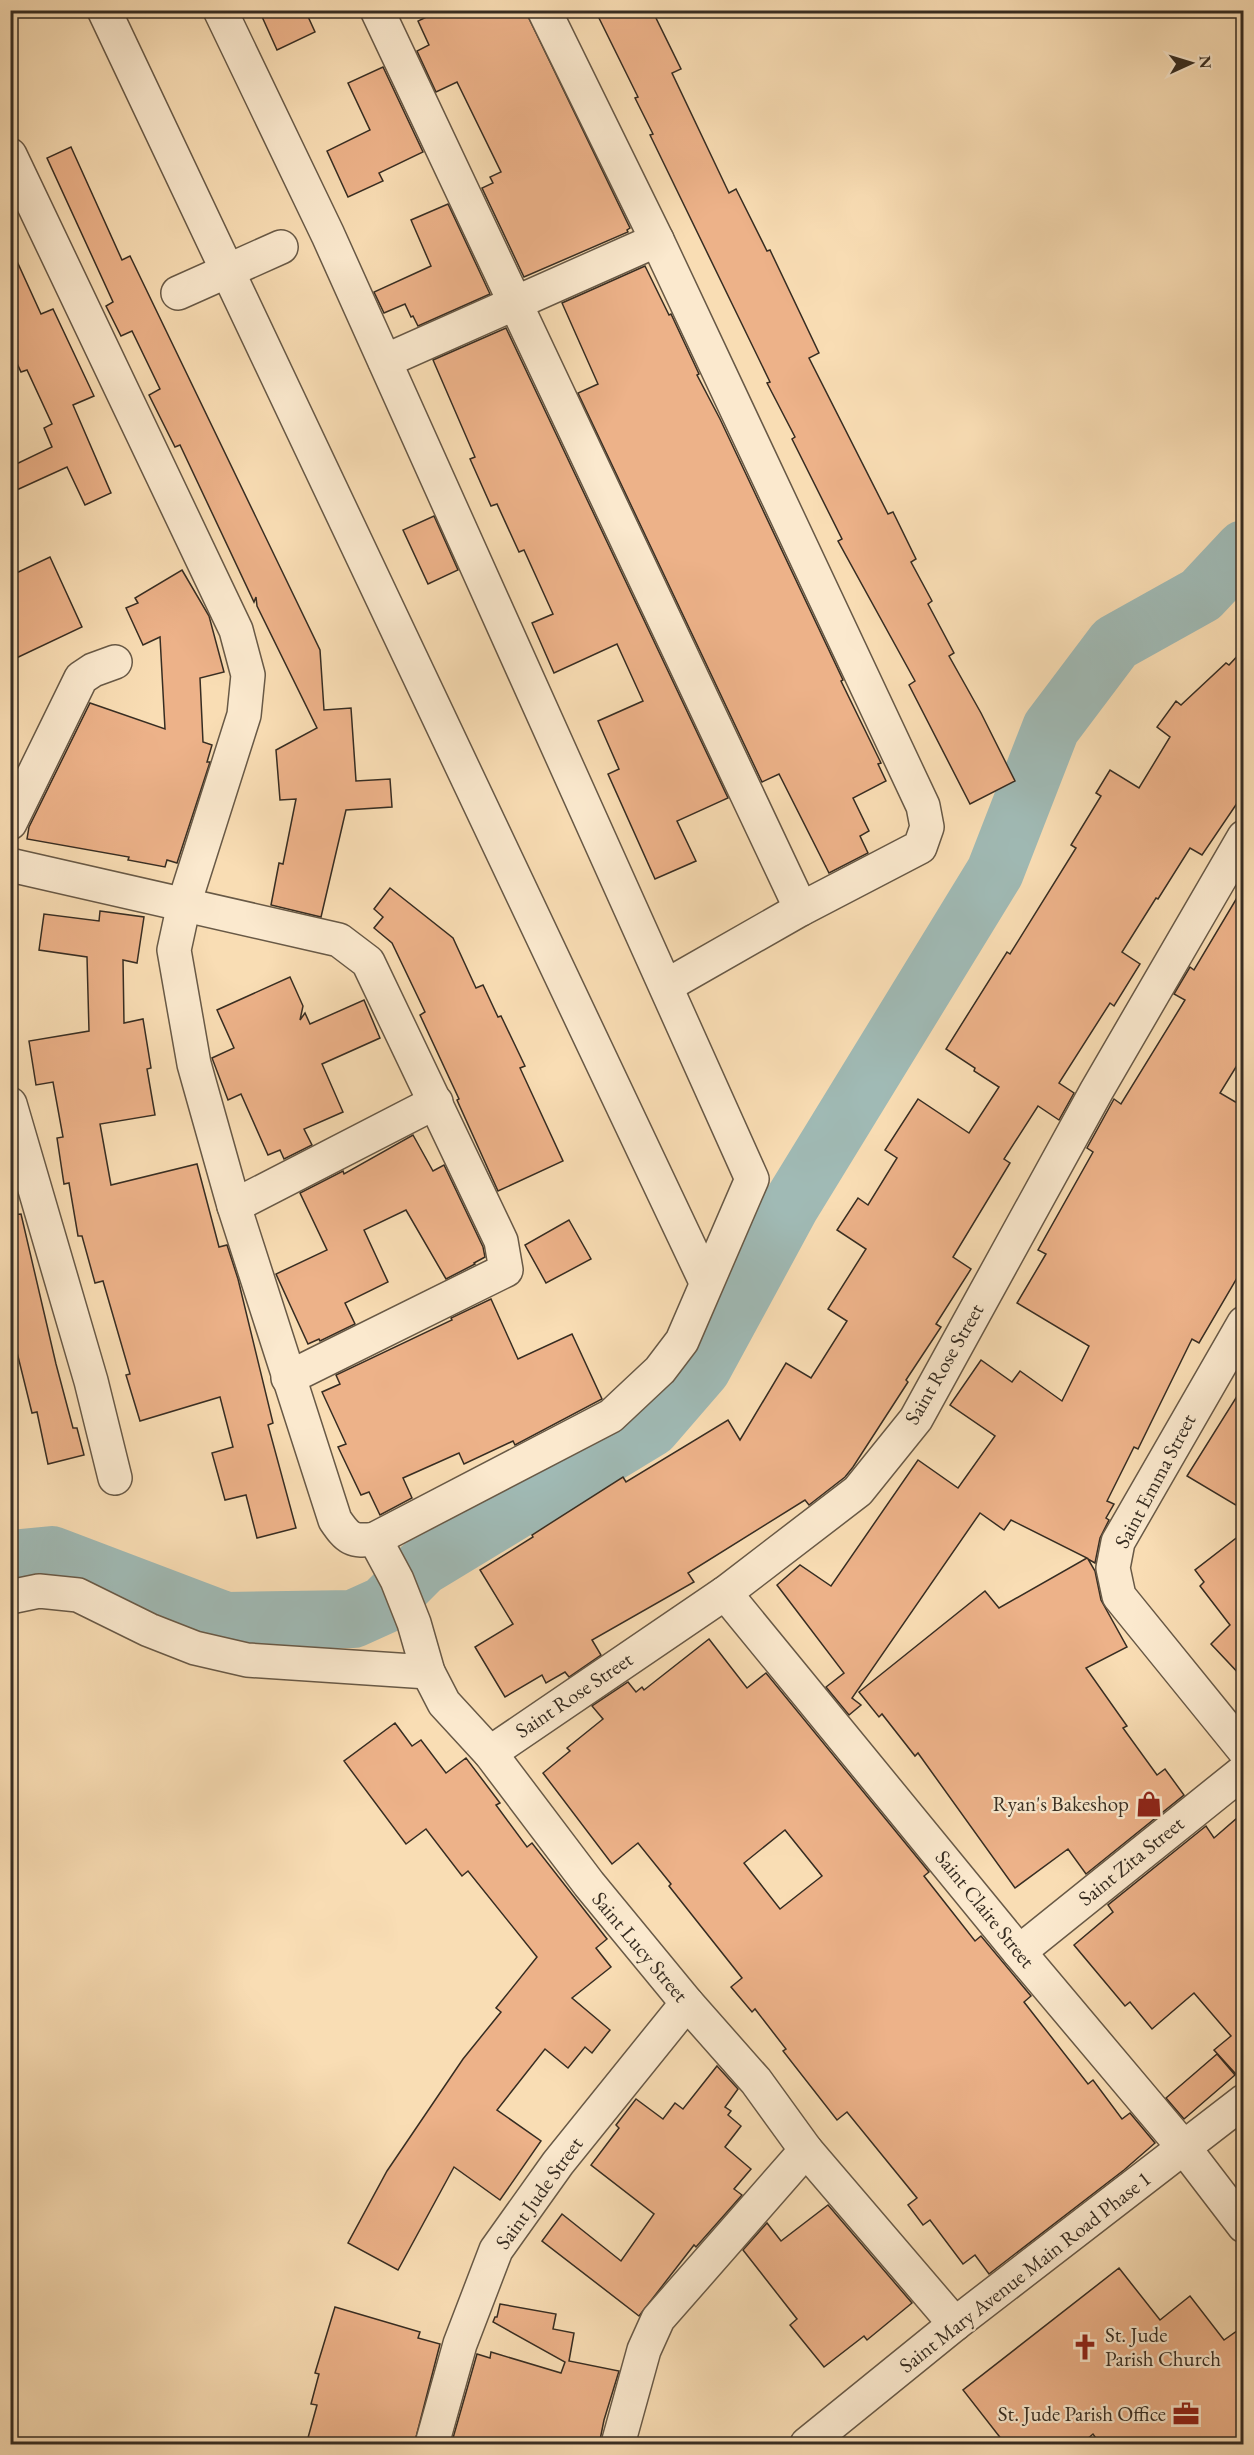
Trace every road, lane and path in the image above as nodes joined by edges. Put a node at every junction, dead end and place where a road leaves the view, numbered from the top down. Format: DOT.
graph roads {
  1 [pos="104,10"];
  2 [pos="220,10"];
  3 [pos="377,10"];
  4 [pos="544,10"];
  5 [pos="10,154"];
  6 [pos="657,240"];
  7 [pos="281,247"];
  8 [pos="227,271"];
  9 [pos="178,293"];
  10 [pos="516,303"];
  11 [pos="385,361"];
  12 [pos="115,662"];
  13 [pos="10,823"];
  14 [pos="1244,837"];
  15 [pos="10,865"];
  16 [pos="184,904"];
  17 [pos="801,909"];
  18 [pos="666,987"];
  19 [pos="436,1102"];
  20 [pos="10,1104"];
  21 [pos="234,1206"];
  22 [pos="706,1282"];
  23 [pos="1244,1323"];
  24 [pos="288,1378"];
  25 [pos="115,1478"];
  26 [pos="375,1539"];
  27 [pos="725,1593"];
  28 [pos="10,1597"];
  29 [pos="428,1671"];
  30 [pos="1244,1750"];
  31 [pos="490,1753"];
  32 [pos="1244,1771"];
  33 [pos="1019,1952"];
  34 [pos="687,2003"];
  35 [pos="1244,2102"];
  36 [pos="1185,2149"];
  37 [pos="806,2150"];
  38 [pos="1244,2226"];
  39 [pos="955,2324"];
  40 [pos="432,2445"];
  41 [pos="618,2445"];
  42 [pos="807,2445"];
  1 -- 8 [label="street"];
  2 -- 11 [label="street"];
  3 -- 10 [label="street"];
  4 -- 6 [label="street"];
  5 -- 16 [label="street"];
  6 -- 10 [label="street"];
  6 -- 17 [label="street"];
  7 -- 8 [label="street"];
  8 -- 9 [label="street"];
  8 -- 22 [label="street"];
  10 -- 11 [label="street"];
  10 -- 17 [label="street"];
  11 -- 18 [label="street"];
  12 -- 13 [label="street"];
  14 -- 27 [label="street, Saint Rose Street"];
  15 -- 16 [label="street"];
  16 -- 19 [label="street"];
  16 -- 21 [label="street"];
  17 -- 18 [label="street"];
  18 -- 22 [label="street"];
  19 -- 21 [label="street"];
  19 -- 24 [label="street"];
  20 -- 25 [label="street"];
  21 -- 24 [label="street"];
  22 -- 26 [label="street"];
  23 -- 30 [label="street, Saint Emma Street"];
  24 -- 26 [label="street"];
  26 -- 29 [label="street, Saint Lucy Street"];
  27 -- 31 [label="street, Saint Rose Street"];
  27 -- 33 [label="street, Saint Claire Street"];
  28 -- 29 [label="street"];
  29 -- 31 [label="street, Saint Lucy Street"];
  31 -- 34 [label="street, Saint Lucy Street"];
  32 -- 33 [label="street, Saint Zita Street"];
  33 -- 36 [label="street, Saint Claire Street"];
  34 -- 37 [label="street, Saint Lucy Street"];
  34 -- 40 [label="street, Saint Jude Street"];
  35 -- 36 [label="street, Saint Mary Avenue Main Road Phase 1"];
  36 -- 38 [label="street, Saint Claire Street"];
  36 -- 39 [label="street, Saint Mary Avenue Main Road Phase 1"];
  37 -- 39 [label="street, Saint Lucy Street"];
  37 -- 41 [label="street"];
  39 -- 42 [label="street, Saint Mary Avenue Main Road Phase 1"];
}
